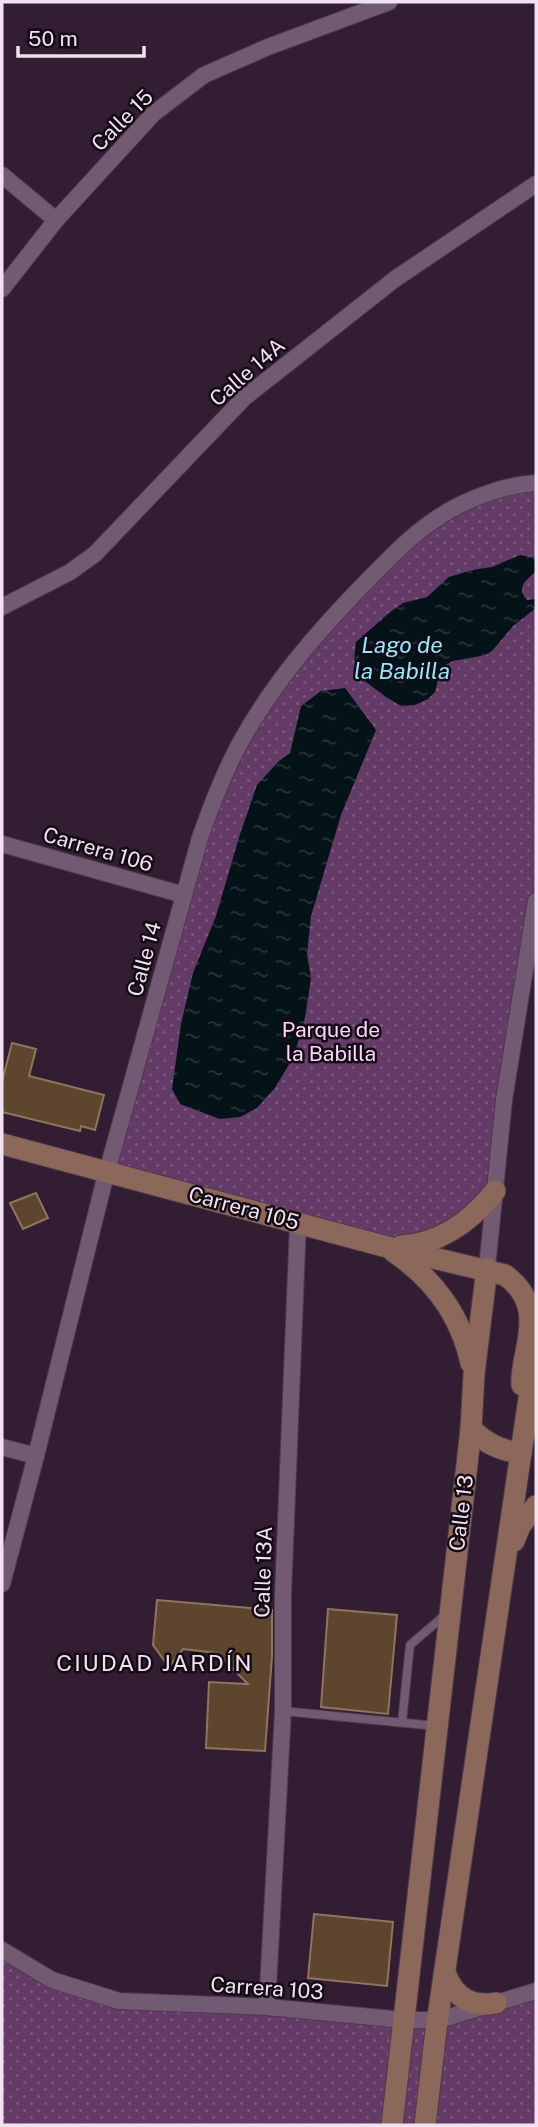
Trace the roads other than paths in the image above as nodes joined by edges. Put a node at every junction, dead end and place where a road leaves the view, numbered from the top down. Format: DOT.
graph roads {
  1 [pos="389,2"];
  2 [pos="2,175"];
  3 [pos="536,184"];
  4 [pos="56,220"];
  5 [pos="2,289"];
  6 [pos="536,483"];
  7 [pos="2,607"];
  8 [pos="2,844"];
  9 [pos="184,895"];
  10 [pos="536,901"];
  11 [pos="2,1144"];
  12 [pos="107,1172"];
  13 [pos="495,1191"];
  14 [pos="298,1223"];
  15 [pos="387,1247"];
  16 [pos="486,1268"];
  17 [pos="535,1367"];
  18 [pos="474,1374"];
  19 [pos="528,1403"];
  20 [pos="471,1429"];
  21 [pos="2,1447"];
  22 [pos="528,1454"];
  23 [pos="36,1456"];
  24 [pos="536,1506"];
  25 [pos="506,1559"];
  26 [pos="2,1584"];
  27 [pos="450,1611"];
  28 [pos="283,1711"];
  29 [pos="402,1723"];
  30 [pos="436,1726"];
  31 [pos="2,1950"];
  32 [pos="445,1972"];
  33 [pos="536,1991"];
  34 [pos="496,2003"];
  35 [pos="267,2007"];
  36 [pos="404,2020"];
  37 [pos="439,2020"];
  38 [pos="426,2121"];
  39 [pos="392,2124"];
  1 -- 4 [label="street, Calle 15"];
  2 -- 4 [label="street"];
  3 -- 7 [label="street, Calle 14A"];
  4 -- 5 [label="street, Calle 15"];
  6 -- 9 [label="street, Calle 14"];
  8 -- 9 [label="street, Carrera 106"];
  9 -- 12 [label="street, Calle 14"];
  10 -- 13 [label="street, Calle 13"];
  11 -- 12 [label="main road, Carrera 105"];
  12 -- 14 [label="main road, Carrera 105"];
  12 -- 23 [label="street, Calle 14"];
  13 -- 15 [label="main road"];
  13 -- 16 [label="street, Calle 13"];
  14 -- 15 [label="main road, Carrera 105"];
  14 -- 28 [label="street, Calle 13A"];
  15 -- 16 [label="main road, Carrera 105"];
  15 -- 18 [label="main road"];
  16 -- 18 [label="main road, Calle 13"];
  16 -- 19 [label="main road, Carrera 105"];
  17 -- 19 [label="main road"];
  18 -- 20 [label="main road, Calle 13"];
  19 -- 22 [label="main road"];
  20 -- 22 [label="main road"];
  20 -- 27 [label="main road, Calle 13"];
  21 -- 23 [label="street"];
  22 -- 25 [label="main road"];
  23 -- 26 [label="street, Calle 14"];
  24 -- 25 [label="main road"];
  25 -- 32 [label="main road"];
  27 -- 29 [label="lane"];
  27 -- 30 [label="main road, Calle 13"];
  28 -- 29 [label="lane"];
  28 -- 35 [label="street, Calle 13A"];
  29 -- 30 [label="lane"];
  30 -- 36 [label="main road, Calle 13"];
  31 -- 35 [label="street, Carrera 103"];
  32 -- 34 [label="main road"];
  32 -- 37 [label="main road"];
  33 -- 34 [label="street, Carrera 103"];
  34 -- 37 [label="street, Carrera 103"];
  35 -- 36 [label="street, Carrera 103"];
  36 -- 37 [label="street, Carrera 103"];
  36 -- 39 [label="main road, Calle 13"];
  37 -- 38 [label="main road"];
}
